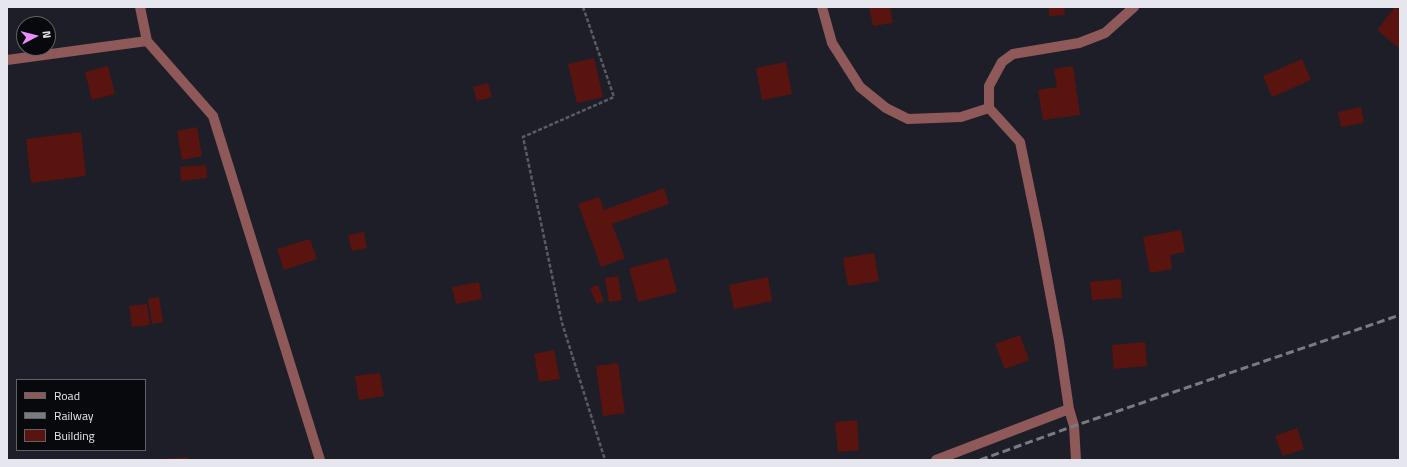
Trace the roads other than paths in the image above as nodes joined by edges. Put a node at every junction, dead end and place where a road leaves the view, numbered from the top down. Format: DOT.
graph roads {
  1 [pos="140,7"];
  2 [pos="822,7"];
  3 [pos="1134,7"];
  4 [pos="147,41"];
  5 [pos="7,60"];
  6 [pos="989,108"];
  7 [pos="1069,409"];
  8 [pos="320,460"];
  9 [pos="936,460"];
  10 [pos="1076,460"];
  1 -- 4 [label="street"];
  2 -- 6 [label="street"];
  3 -- 6 [label="street"];
  4 -- 5 [label="street"];
  4 -- 8 [label="street"];
  6 -- 7 [label="street"];
  7 -- 9 [label="street"];
  7 -- 10 [label="street"];
}
